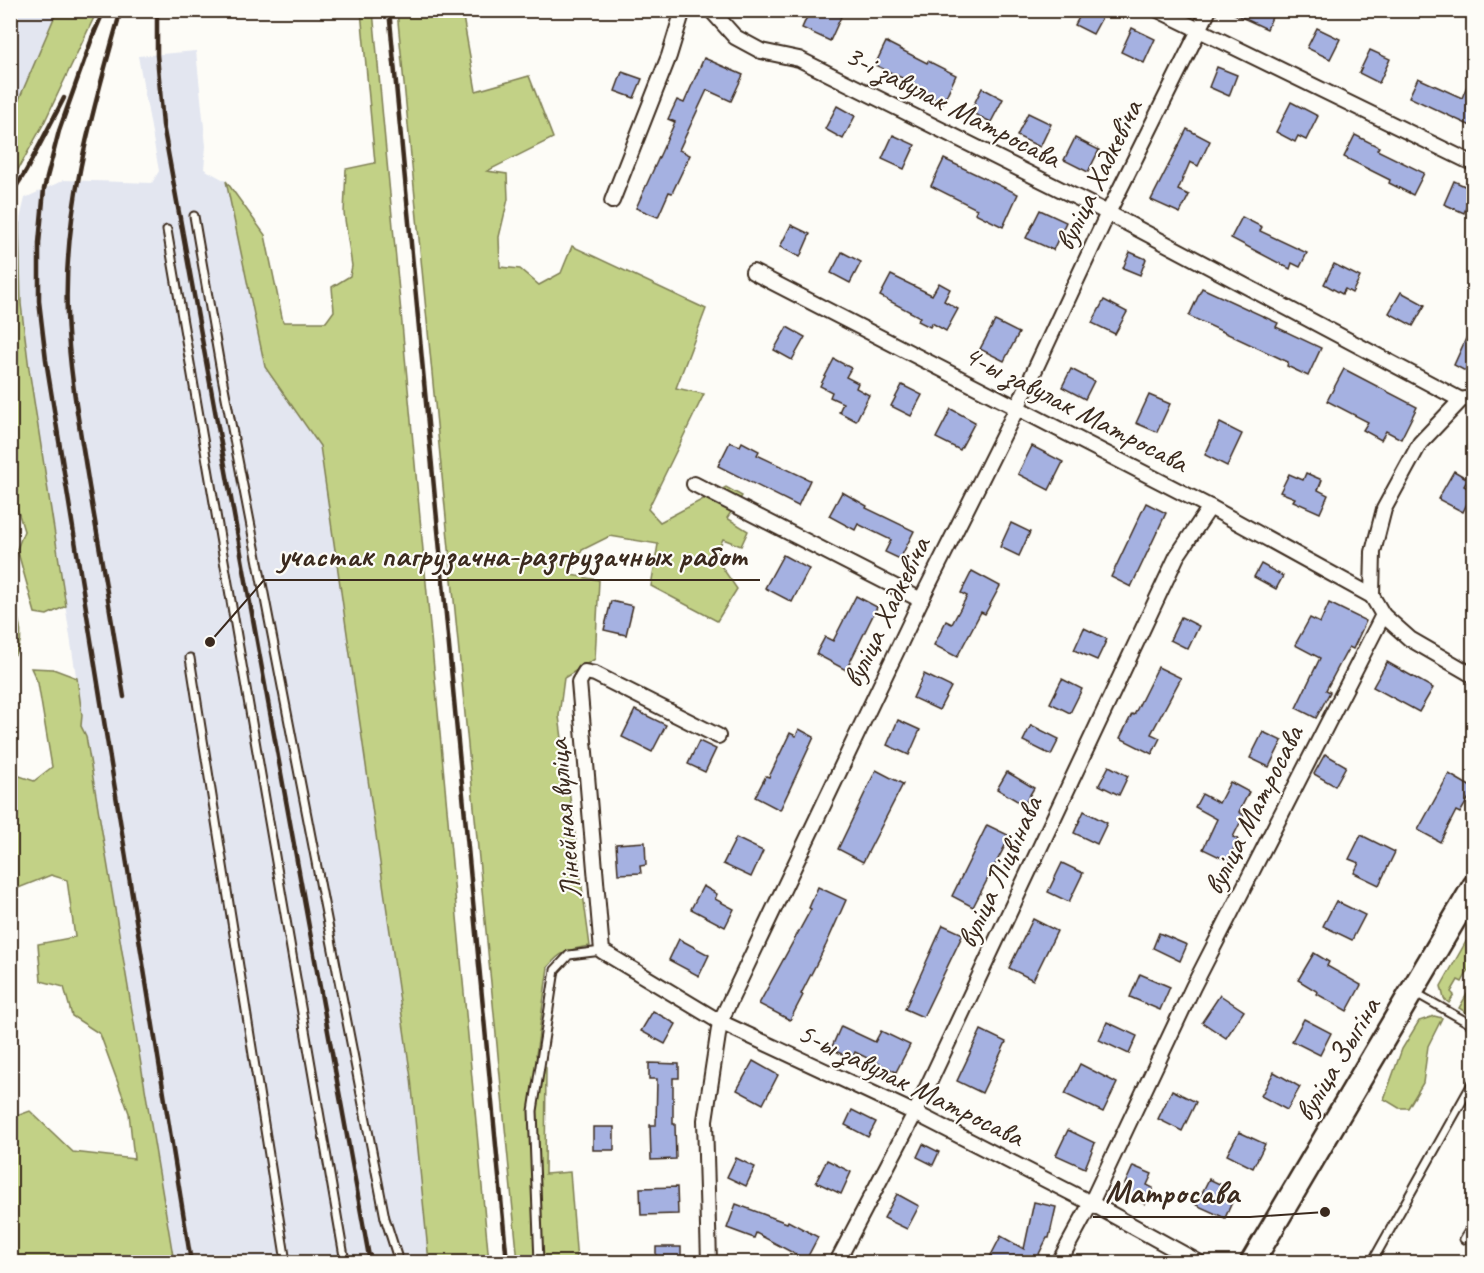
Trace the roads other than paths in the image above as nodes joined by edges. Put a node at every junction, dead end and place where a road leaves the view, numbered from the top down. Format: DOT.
graph roads {
  1 [pos="682,10"];
  2 [pos="711,10"];
  3 [pos="1158,10"];
  4 [pos="1209,10"];
  5 [pos="1199,31"];
  6 [pos="1473,164"];
  7 [pos="612,201"];
  8 [pos="1108,213"];
  9 [pos="194,216"];
  10 [pos="167,230"];
  11 [pos="753,272"];
  12 [pos="1467,399"];
  13 [pos="1017,408"];
  14 [pos="694,484"];
  15 [pos="1210,507"];
  16 [pos="1372,596"];
  17 [pos="921,600"];
  18 [pos="1383,615"];
  19 [pos="190,658"];
  20 [pos="1473,676"];
  21 [pos="718,736"];
  22 [pos="1473,886"];
  23 [pos="602,951"];
  24 [pos="1412,991"];
  25 [pos="720,1022"];
  26 [pos="1473,1026"];
  27 [pos="1473,1080"];
  28 [pos="915,1113"];
  29 [pos="1091,1203"];
  30 [pos="1473,1223"];
  31 [pos="1464,1239"];
  32 [pos="286,1263"];
  33 [pos="345,1263"];
  34 [pos="399,1263"];
  35 [pos="539,1263"];
  36 [pos="709,1263"];
  37 [pos="837,1263"];
  38 [pos="1059,1263"];
  39 [pos="1198,1263"];
  40 [pos="1252,1263"];
  41 [pos="1372,1263"];
  1 -- 7 [label="street"];
  2 -- 8 [label="street, 3-і завулак Матросава"];
  3 -- 5 [label="street"];
  4 -- 5 [label="street, вуліца Хадкевіча"];
  5 -- 6 [label="street"];
  5 -- 8 [label="street, вуліца Хадкевіча"];
  8 -- 12 [label="street, 3-і завулак Матросава"];
  8 -- 13 [label="street, вуліца Хадкевіча"];
  9 -- 34 [label="lane"];
  10 -- 33 [label="lane"];
  11 -- 13 [label="street, 4-ы завулак Матросава"];
  12 -- 16 [label="street"];
  13 -- 15 [label="street, 4-ы завулак Матросава"];
  13 -- 17 [label="street, вуліца Хадкевіча"];
  14 -- 17 [label="street"];
  15 -- 16 [label="street, 4-ы завулак Матросава"];
  15 -- 28 [label="street, вуліца Ліцвінава"];
  16 -- 18 [label="street"];
  17 -- 25 [label="street, вуліца Хадкевіча"];
  18 -- 20 [label="street"];
  18 -- 29 [label="street, вуліца Матросава"];
  19 -- 32 [label="lane"];
  21 -- 23 [label="street, Лінейная вуліца"];
  22 -- 24 [label="main road, вуліца Зыгіна"];
  23 -- 25 [label="street, 5-ы завулак Матросава"];
  23 -- 35 [label="lane"];
  24 -- 26 [label="lane"];
  24 -- 40 [label="main road, вуліца Зыгіна"];
  25 -- 28 [label="street, 5-ы завулак Матросава"];
  25 -- 36 [label="street, вуліца Хадкевіча"];
  27 -- 41 [label="lane"];
  28 -- 29 [label="street, 5-ы завулак Матросава"];
  28 -- 37 [label="street, вуліца Ліцвінава"];
  29 -- 38 [label="street, вуліца Матросава"];
  29 -- 39 [label="street, 5-ы завулак Матросава"];
  30 -- 31 [label="lane"];
}
